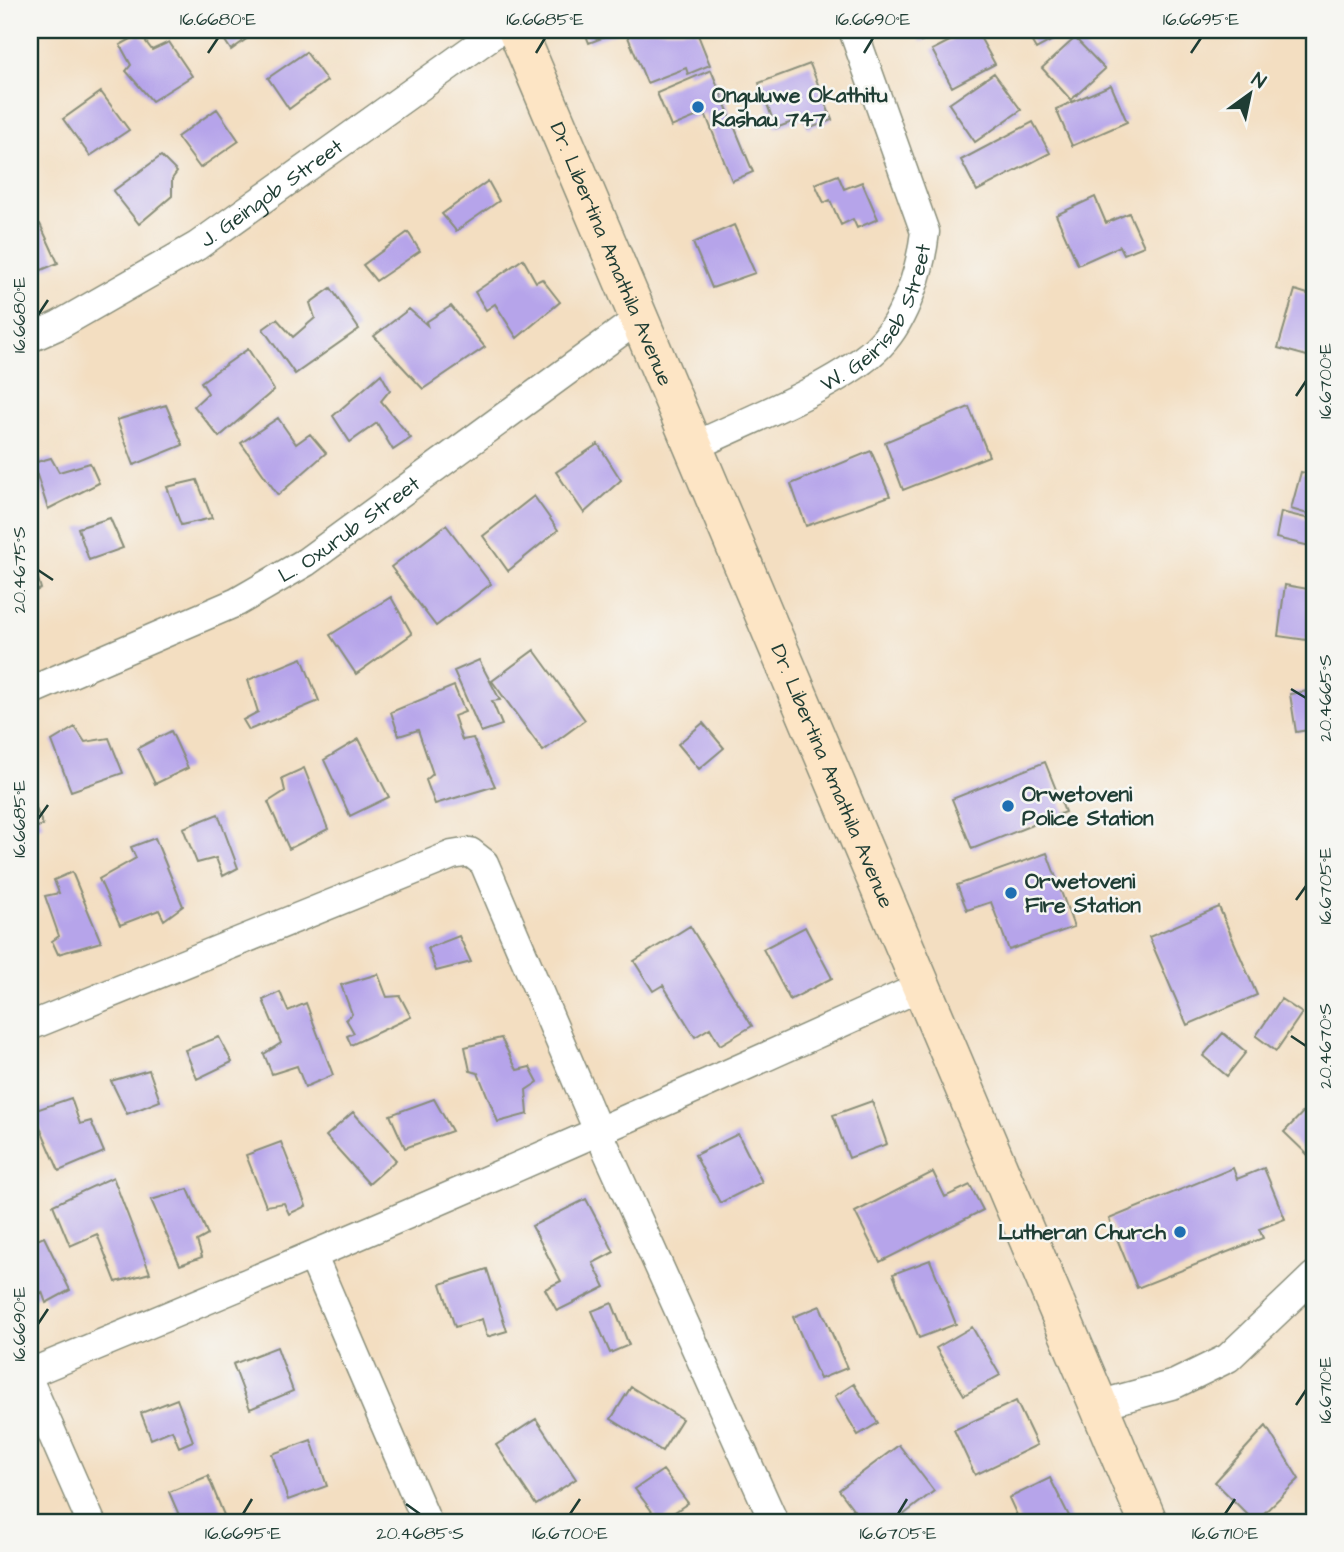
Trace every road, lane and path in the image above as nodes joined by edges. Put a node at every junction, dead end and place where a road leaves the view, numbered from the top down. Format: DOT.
graph roads {
  1 [pos="499,30"];
  2 [pos="517,30"];
  3 [pos="853,30"];
  4 [pos="638,319"];
  5 [pos="30,338"];
  6 [pos="693,447"];
  7 [pos="30,691"];
  8 [pos="920,987"];
  9 [pos="30,1026"];
  10 [pos="599,1133"];
  11 [pos="313,1257"];
  12 [pos="1314,1276"];
  13 [pos="30,1373"];
  14 [pos="30,1383"];
  15 [pos="1098,1405"];
  16 [pos="91,1522"];
  17 [pos="427,1522"];
  18 [pos="774,1522"];
  19 [pos="1148,1522"];
  1 -- 5 [label="street, J. Geingob Street"];
  2 -- 4 [label="street, Dr. Libertina Amathila Avenue"];
  3 -- 6 [label="street, W. Geiriseb Street"];
  4 -- 6 [label="street, Dr. Libertina Amathila Avenue"];
  4 -- 7 [label="street, L. Oxurub Street"];
  6 -- 8 [label="street, Dr. Libertina Amathila Avenue"];
  8 -- 10 [label="street"];
  8 -- 15 [label="street, Dr. Libertina Amathila Avenue"];
  9 -- 10 [label="street"];
  10 -- 11 [label="street"];
  10 -- 18 [label="street"];
  11 -- 13 [label="street"];
  11 -- 17 [label="street"];
  12 -- 15 [label="street"];
  14 -- 16 [label="street"];
  15 -- 19 [label="street, Dr. Libertina Amathila Avenue"];
}
